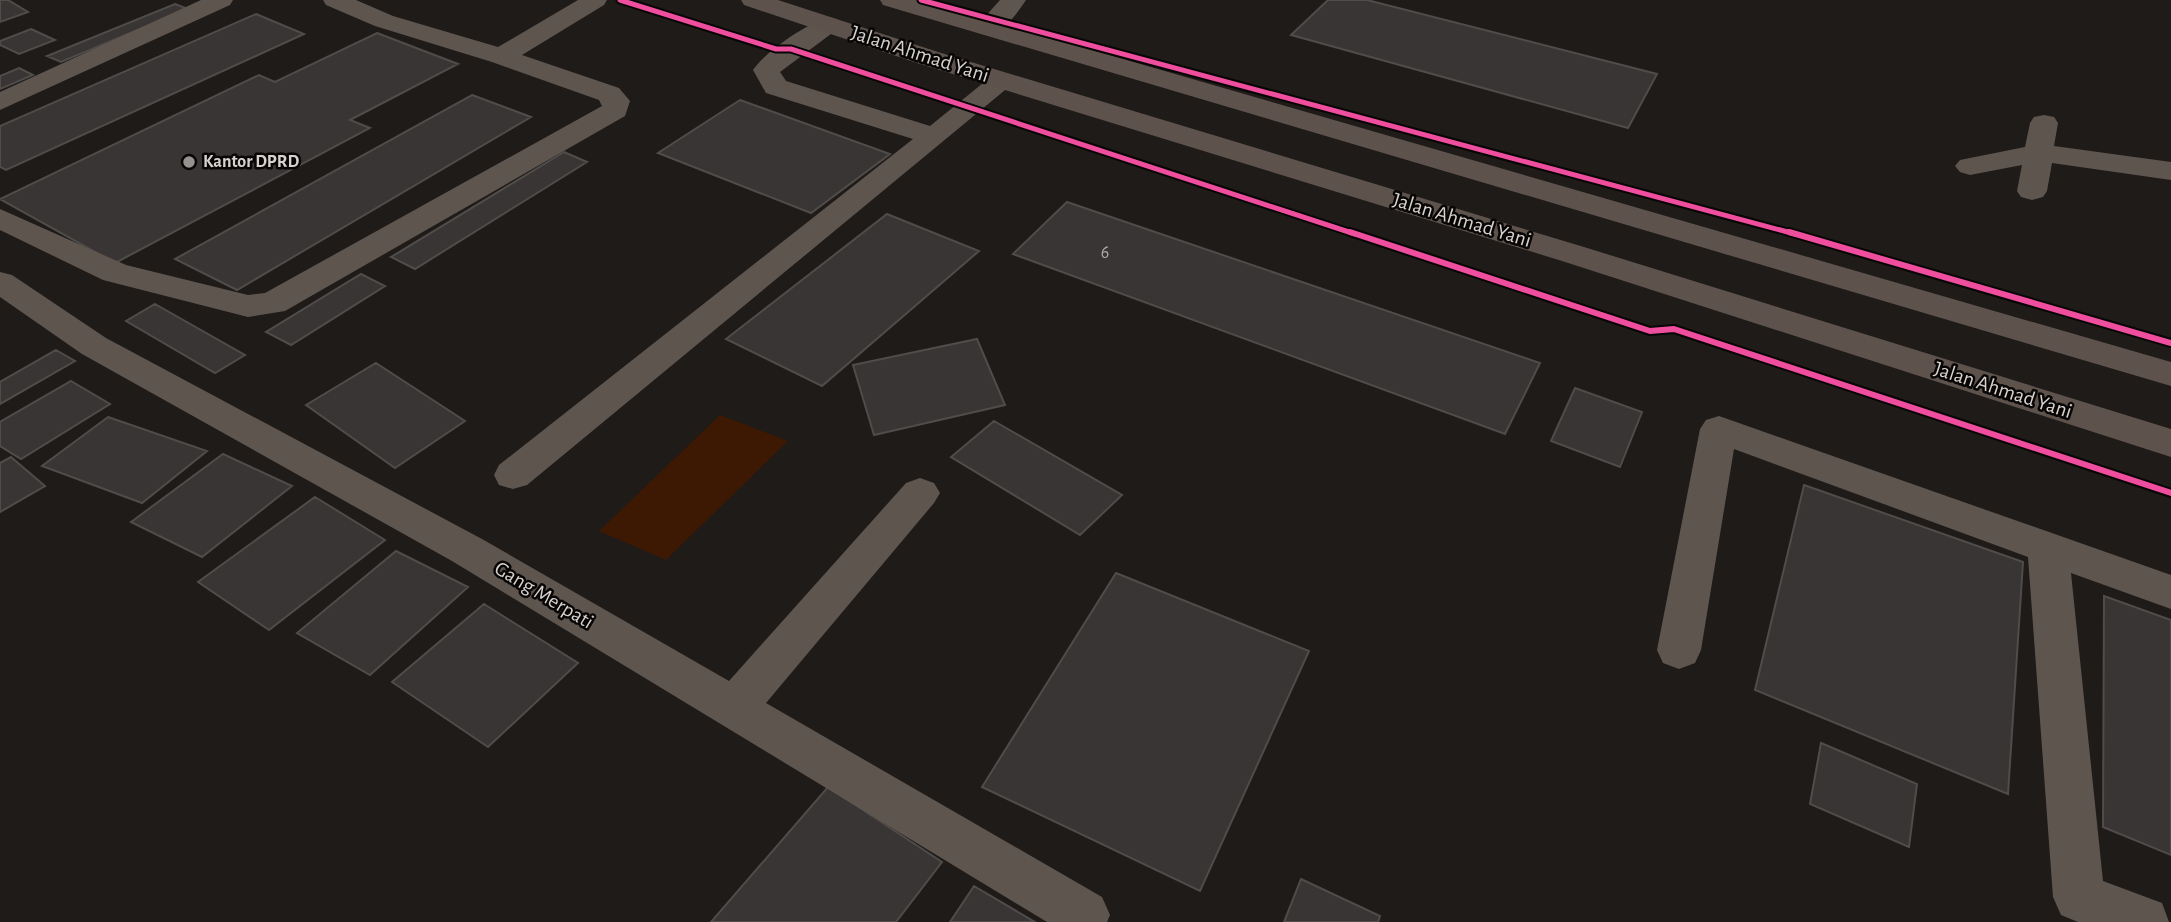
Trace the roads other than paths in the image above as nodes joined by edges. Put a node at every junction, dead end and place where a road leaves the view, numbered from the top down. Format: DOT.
graph roads {
  1 [pos="221,0"];
  2 [pos="335,0"];
  3 [pos="595,0"];
  4 [pos="753,0"];
  5 [pos="892,0"];
  6 [pos="1014,0"];
  7 [pos="415,5"];
  8 [pos="384,20"];
  9 [pos="830,25"];
  10 [pos="988,29"];
  11 [pos="501,56"];
  12 [pos="940,61"];
  13 [pos="1003,81"];
  14 [pos="0,102"];
  15 [pos="2043,123"];
  16 [pos="934,136"];
  17 [pos="2039,153"];
  18 [pos="1970,166"];
  19 [pos="2171,171"];
  20 [pos="2032,191"];
  21 [pos="0,218"];
  22 [pos="0,282"];
  23 [pos="2171,374"];
  24 [pos="2171,443"];
  25 [pos="513,475"];
  26 [pos="920,493"];
  27 [pos="2048,547"];
  28 [pos="2171,592"];
  29 [pos="1679,650"];
  30 [pos="733,709"];
  31 [pos="1084,915"];
  32 [pos="2143,922"];
  1 -- 14 [label="street"];
  2 -- 8 [label="street"];
  3 -- 11 [label="street"];
  4 -- 9 [label="highway, Jalan Ahmad Yani"];
  5 -- 10 [label="highway, Jalan Ahmad Yani"];
  6 -- 10 [label="street"];
  7 -- 8 [label="street"];
  8 -- 11 [label="street"];
  9 -- 12 [label="highway, Jalan Ahmad Yani"];
  9 -- 16 [label="street"];
  10 -- 12 [label="highway"];
  10 -- 23 [label="highway, Jalan Ahmad Yani"];
  11 -- 21 [label="street"];
  12 -- 13 [label="highway, Jalan Ahmad Yani"];
  13 -- 16 [label="street"];
  13 -- 24 [label="highway, Jalan Ahmad Yani"];
  15 -- 17 [label="street"];
  16 -- 25 [label="street"];
  17 -- 18 [label="street"];
  17 -- 19 [label="street"];
  17 -- 20 [label="street"];
  22 -- 30 [label="street, Gang Merpati"];
  26 -- 30 [label="street"];
  27 -- 28 [label="street"];
  27 -- 29 [label="street"];
  27 -- 32 [label="street"];
  30 -- 31 [label="street, Gang Merpati"];
}
